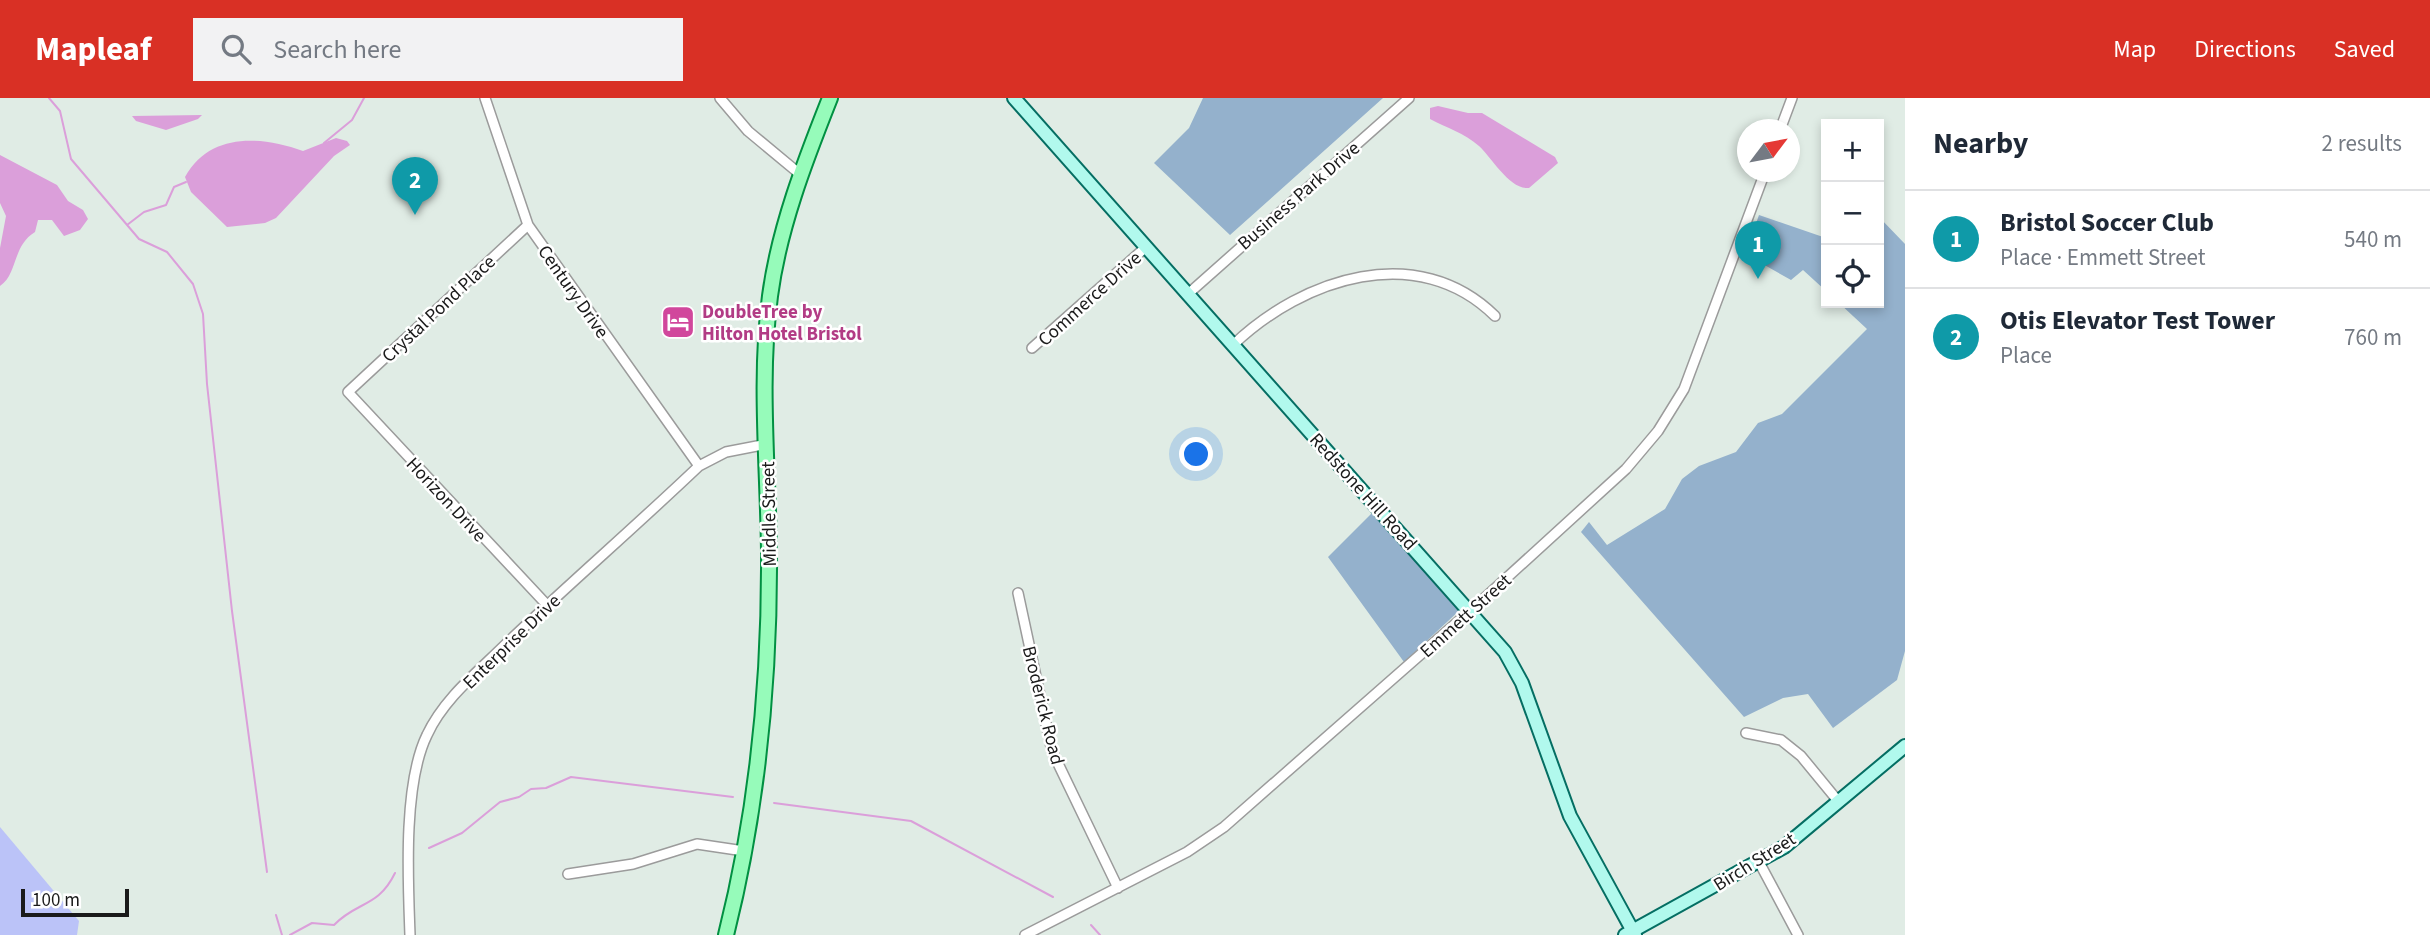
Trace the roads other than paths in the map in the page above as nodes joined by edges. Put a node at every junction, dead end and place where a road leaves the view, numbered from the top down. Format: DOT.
graph roads {
  1 [pos="485,98"];
  2 [pos="720,98"];
  3 [pos="830,98"];
  4 [pos="1014,98"];
  5 [pos="1409,98"];
  6 [pos="1792,98"];
  7 [pos="1784,119"];
  8 [pos="801,175"];
  9 [pos="1761,182"];
  10 [pos="528,225"];
  11 [pos="1146,247"];
  12 [pos="1188,293"];
  13 [pos="1495,316"];
  14 [pos="1233,345"];
  15 [pos="1032,348"];
  16 [pos="348,392"];
  17 [pos="766,444"];
  18 [pos="699,466"];
  19 [pos="1018,593"];
  20 [pos="547,605"];
  21 [pos="1471,611"];
  22 [pos="1746,733"];
  23 [pos="1905,746"];
  24 [pos="1838,801"];
  25 [pos="744,851"];
  26 [pos="1759,862"];
  27 [pos="568,874"];
  28 [pos="1118,888"];
  29 [pos="1631,934"];
  30 [pos="410,935"];
  31 [pos="726,935"];
  32 [pos="1025,935"];
  33 [pos="1798,935"];
  1 -- 10 [label="street, Century Drive"];
  2 -- 8 [label="street"];
  3 -- 8 [label="main road, Middle Street"];
  4 -- 11 [label="main road, Redstone Hill Road"];
  5 -- 12 [label="street, Business Park Drive"];
  6 -- 7 [label="street"];
  8 -- 17 [label="main road, Middle Street"];
  9 -- 21 [label="street, Emmett Street"];
  10 -- 16 [label="street, Crystal Pond Place"];
  10 -- 18 [label="street, Century Drive"];
  11 -- 12 [label="main road, Redstone Hill Road"];
  11 -- 15 [label="street, Commerce Drive"];
  12 -- 14 [label="main road, Redstone Hill Road"];
  13 -- 14 [label="street"];
  14 -- 21 [label="main road, Redstone Hill Road"];
  16 -- 20 [label="street, Horizon Drive"];
  17 -- 18 [label="street, Enterprise Drive"];
  17 -- 25 [label="main road, Middle Street"];
  18 -- 20 [label="street, Enterprise Drive"];
  19 -- 28 [label="street, Broderick Road"];
  20 -- 30 [label="street, Enterprise Drive"];
  21 -- 28 [label="street, Emmett Street"];
  21 -- 29 [label="main road, Redstone Hill Road"];
  22 -- 24 [label="street"];
  23 -- 24 [label="main road, Birch Street"];
  24 -- 26 [label="main road, Birch Street"];
  25 -- 27 [label="street"];
  25 -- 31 [label="main road, Middle Street"];
  26 -- 29 [label="main road, Birch Street"];
  26 -- 33 [label="street"];
  28 -- 32 [label="street, Emmett Street"];
}
